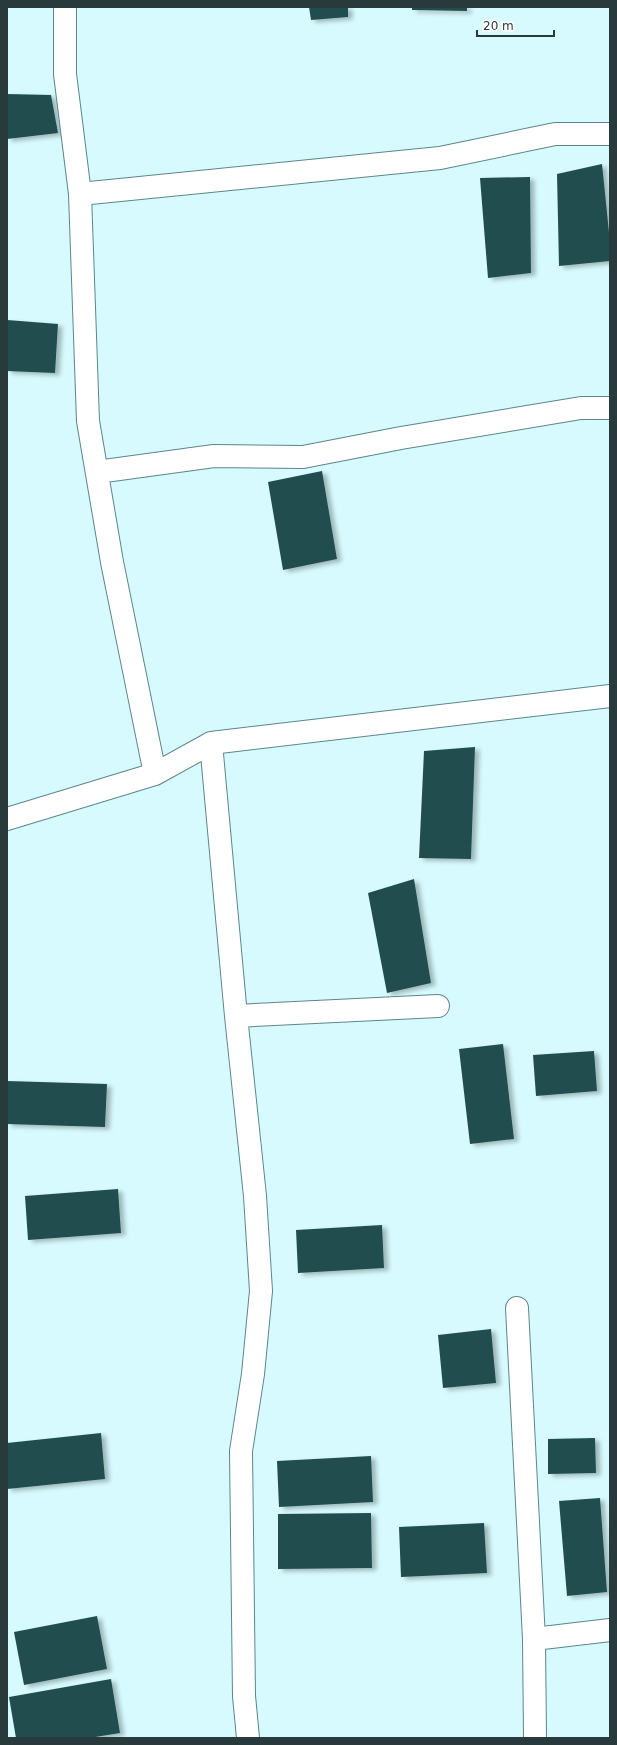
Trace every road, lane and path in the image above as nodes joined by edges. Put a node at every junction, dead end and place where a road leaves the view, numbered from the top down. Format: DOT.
graph roads {
  1 [pos="65,7"];
  2 [pos="610,134"];
  3 [pos="80,194"];
  4 [pos="610,408"];
  5 [pos="97,472"];
  6 [pos="610,696"];
  7 [pos="211,743"];
  8 [pos="155,774"];
  9 [pos="7,819"];
  10 [pos="438,1006"];
  11 [pos="236,1016"];
  12 [pos="517,1308"];
  13 [pos="610,1630"];
  14 [pos="534,1639"];
  15 [pos="248,1738"];
  16 [pos="535,1738"];
  1 -- 3 [label="street"];
  2 -- 3 [label="street"];
  3 -- 5 [label="street"];
  4 -- 5 [label="street"];
  5 -- 8 [label="street"];
  6 -- 7 [label="street"];
  7 -- 8 [label="street"];
  7 -- 11 [label="street"];
  8 -- 9 [label="street"];
  10 -- 11 [label="street"];
  11 -- 15 [label="street"];
  12 -- 14 [label="street"];
  13 -- 14 [label="street"];
  14 -- 16 [label="street"];
}
